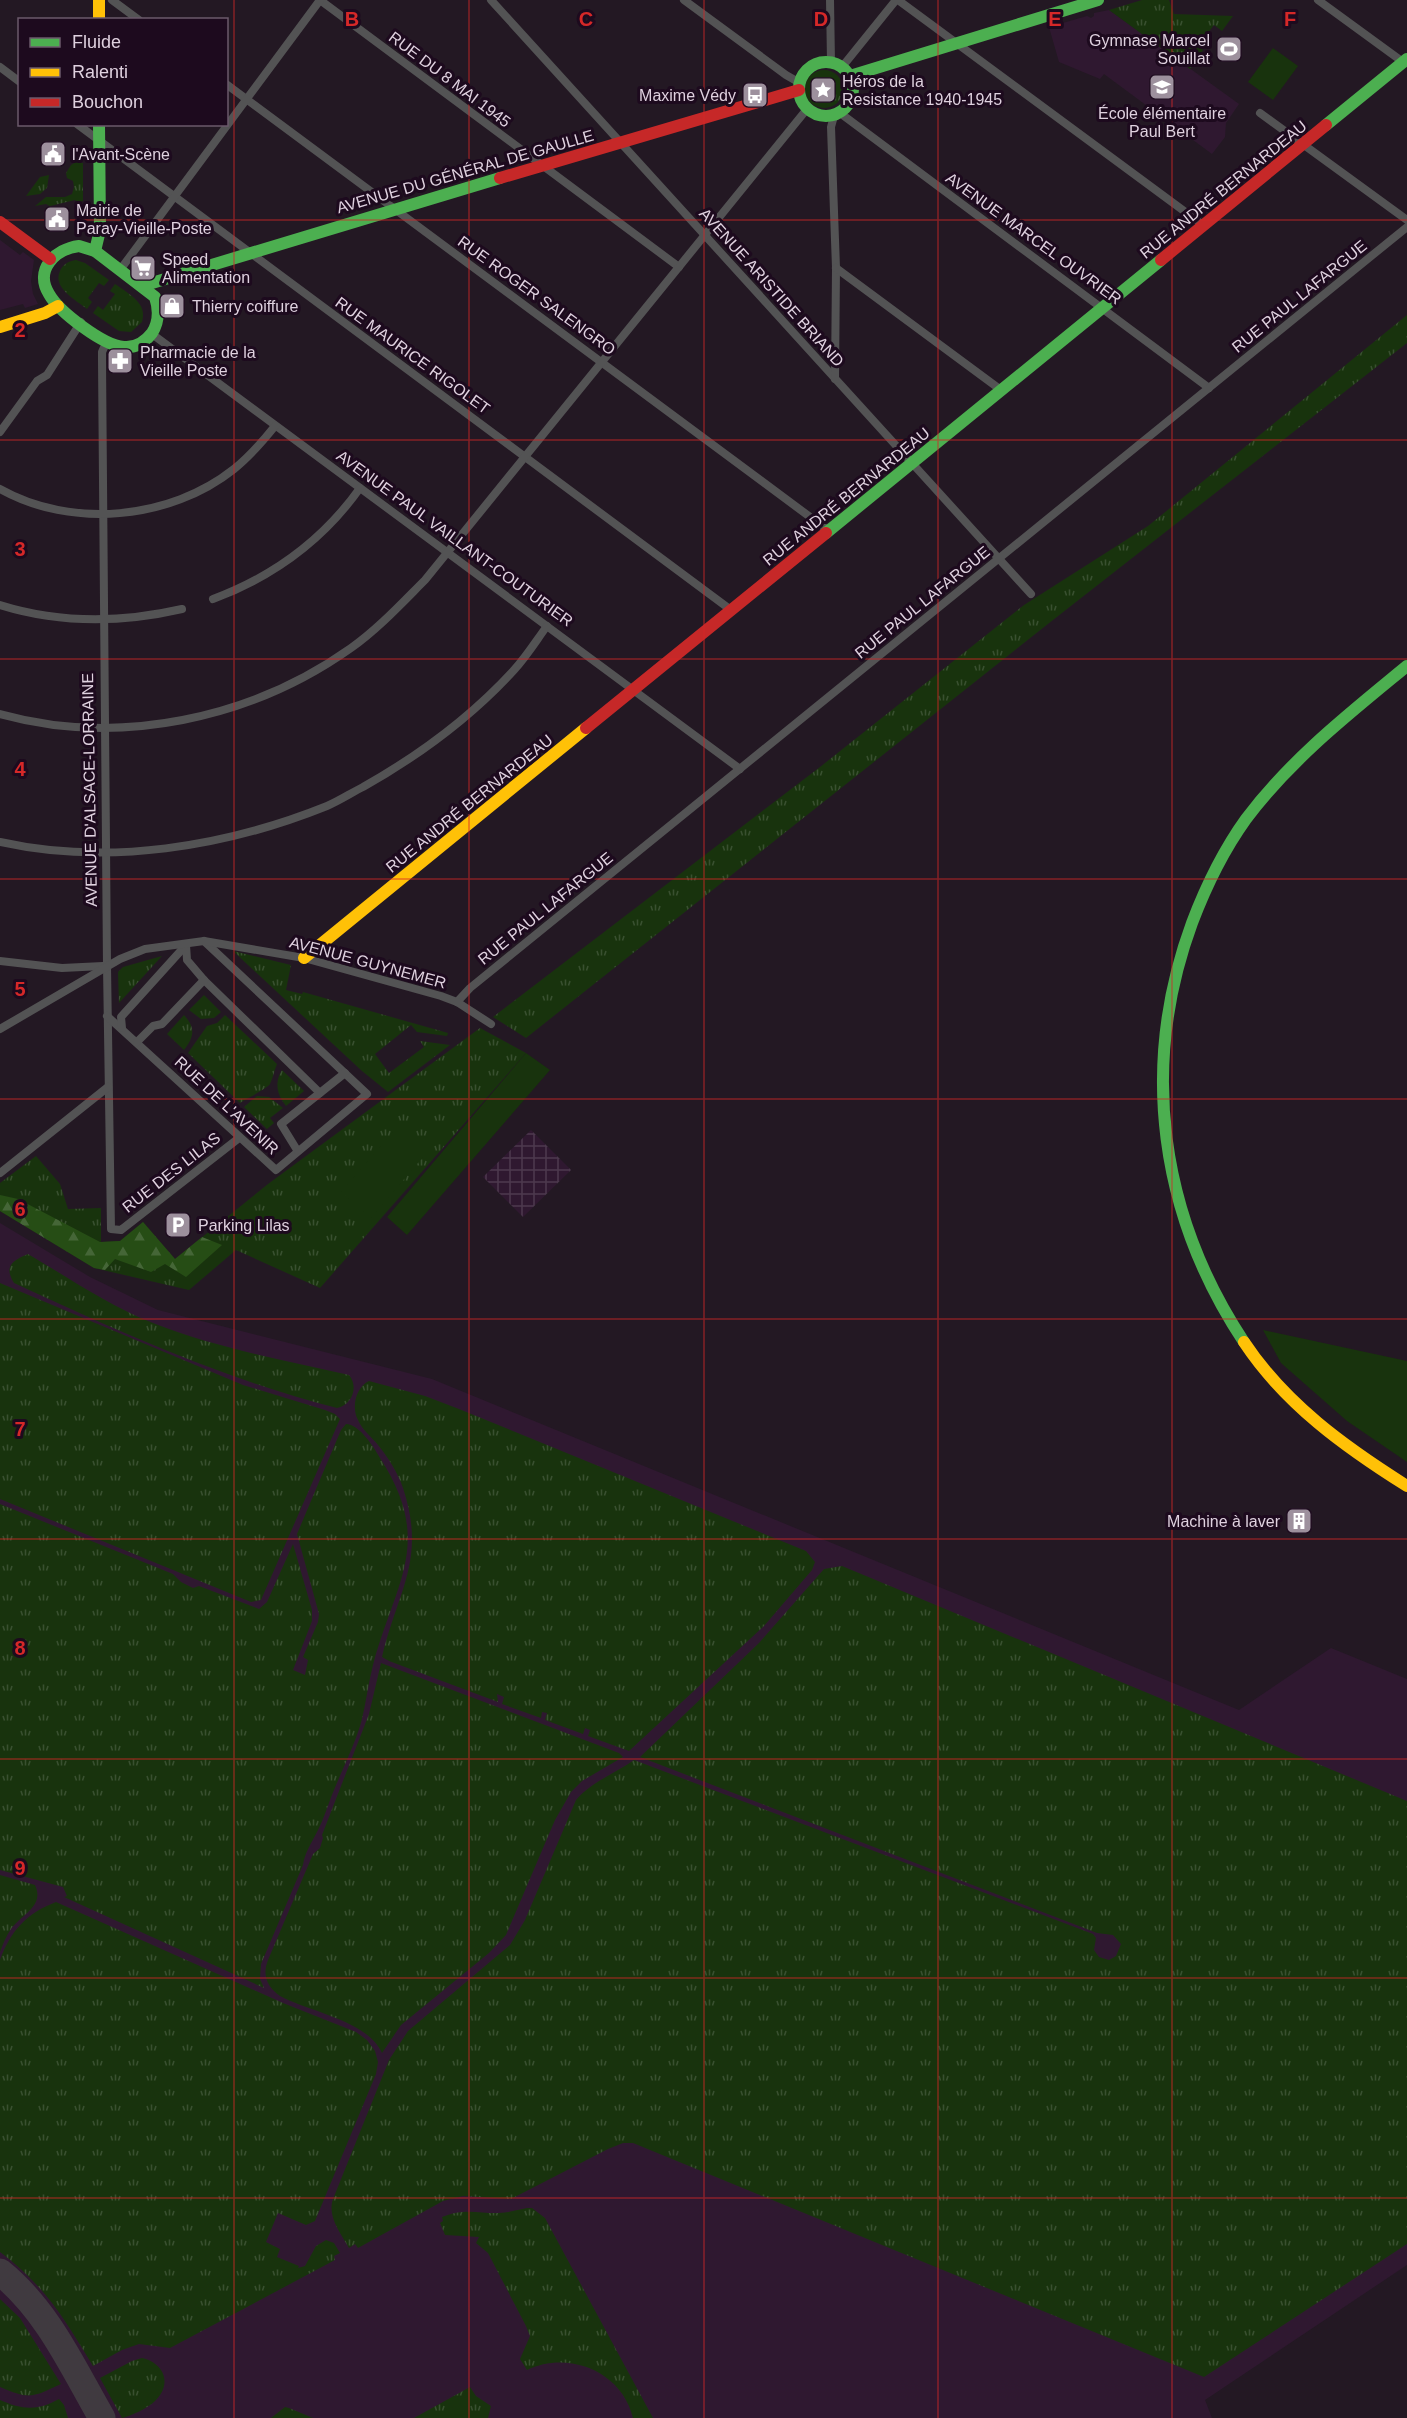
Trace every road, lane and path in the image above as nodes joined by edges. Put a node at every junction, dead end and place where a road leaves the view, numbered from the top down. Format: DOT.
graph roads {
  1 [pos="99,0"];
  2 [pos="112,0"];
  3 [pos="320,0"];
  4 [pos="491,0"];
  5 [pos="684,0"];
  6 [pos="831,0"];
  7 [pos="897,0"];
  8 [pos="1098,0"];
  9 [pos="1318,0"];
  10 [pos="99,18"];
  11 [pos="136,18"];
  12 [pos="956,42"];
  13 [pos="1405,60"];
  14 [pos="0,67"];
  15 [pos="841,68"];
  16 [pos="18,80"];
  17 [pos="228,85"];
  18 [pos="799,86"];
  19 [pos="247,99"];
  20 [pos="807,109"];
  21 [pos="1260,113"];
  22 [pos="837,114"];
  23 [pos="228,125"];
  24 [pos="80,126"];
  25 [pos="99,126"];
  26 [pos="227,126"];
  27 [pos="100,141"];
  28 [pos="620,143"];
  29 [pos="1304,144"];
  30 [pos="541,166"];
  31 [pos="175,197"];
  32 [pos="395,209"];
  33 [pos="1407,220"];
  34 [pos="0,222"];
  35 [pos="1203,225"];
  36 [pos="1407,227"];
  37 [pos="705,236"];
  38 [pos="95,251"];
  39 [pos="249,252"];
  40 [pos="50,259"];
  41 [pos="679,267"];
  42 [pos="836,268"];
  43 [pos="120,270"];
  44 [pos="142,286"];
  45 [pos="58,306"];
  46 [pos="1102,308"];
  47 [pos="81,322"];
  48 [pos="0,327"];
  49 [pos="152,334"];
  50 [pos="107,341"];
  51 [pos="602,361"];
  52 [pos="835,379"];
  53 [pos="1209,388"];
  54 [pos="1001,390"];
  55 [pos="275,426"];
  56 [pos="0,432"];
  57 [pos="526,456"];
  58 [pos="912,463"];
  59 [pos="360,488"];
  60 [pos="0,489"];
  61 [pos="103,514"];
  62 [pos="829,531"];
  63 [pos="447,553"];
  64 [pos="998,559"];
  65 [pos="1031,594"];
  66 [pos="213,599"];
  67 [pos="0,605"];
  68 [pos="182,609"];
  69 [pos="731,610"];
  70 [pos="104,620"];
  71 [pos="547,626"];
  72 [pos="1407,666"];
  73 [pos="632,690"];
  74 [pos="0,714"];
  75 [pos="105,727"];
  76 [pos="740,769"];
  77 [pos="0,842"];
  78 [pos="106,852"];
  79 [pos="204,941"];
  80 [pos="186,945"];
  81 [pos="304,958"];
  82 [pos="0,961"];
  83 [pos="107,966"];
  84 [pos="204,980"];
  85 [pos="457,1002"];
  86 [pos="107,1016"];
  87 [pos="491,1024"];
  88 [pos="122,1028"];
  89 [pos="0,1029"];
  90 [pos="137,1042"];
  91 [pos="345,1073"];
  92 [pos="108,1087"];
  93 [pos="320,1093"];
  94 [pos="239,1138"];
  95 [pos="297,1150"];
  96 [pos="0,1173"];
  97 [pos="121,1230"];
  98 [pos="1407,1486"];
  1 -- 10 [label="street"];
  2 -- 11 [label="street"];
  3 -- 19 [label="street"];
  3 -- 30 [label="street, RUE DU 8 MAI 1945"];
  4 -- 28 [label="street, AVENUE ARISTIDE BRIAND"];
  5 -- 18 [label="street"];
  6 -- 15 [label="street"];
  7 -- 12 [label="street"];
  7 -- 15 [label="street"];
  8 -- 12 [label="street"];
  9 -- 13 [label="street"];
  12 -- 15 [label="street"];
  12 -- 35 [label="street"];
  13 -- 29 [label="street, RUE ANDRÉ BERNARDEAU"];
  14 -- 16 [label="street"];
  15 -- 18 [label="street"];
  15 -- 22 [label="street"];
  17 -- 19 [label="street, RUE ROGER SALENGRO"];
  18 -- 20 [label="street"];
  18 -- 28 [label="street, AVENUE DU GÉNÉRAL DE GAULLE"];
  19 -- 23 [label="street"];
  19 -- 32 [label="street, RUE ROGER SALENGRO"];
  20 -- 22 [label="street"];
  20 -- 37 [label="street"];
  21 -- 29 [label="street"];
  22 -- 42 [label="street"];
  22 -- 46 [label="street, AVENUE MARCEL OUVRIER"];
  24 -- 27 [label="street, RUE MAURICE RIGOLET"];
  25 -- 27 [label="street"];
  26 -- 31 [label="street"];
  27 -- 31 [label="street, RUE MAURICE RIGOLET"];
  27 -- 38 [label="street"];
  28 -- 30 [label="street, AVENUE DU GÉNÉRAL DE GAULLE"];
  28 -- 37 [label="street, AVENUE ARISTIDE BRIAND"];
  29 -- 33 [label="street"];
  29 -- 35 [label="street, RUE ANDRÉ BERNARDEAU"];
  30 -- 32 [label="street, AVENUE DU GÉNÉRAL DE GAULLE"];
  30 -- 41 [label="street, RUE DU 8 MAI 1945"];
  31 -- 39 [label="street, RUE MAURICE RIGOLET"];
  31 -- 43 [label="street"];
  32 -- 39 [label="street, AVENUE DU GÉNÉRAL DE GAULLE"];
  32 -- 51 [label="street, RUE ROGER SALENGRO"];
  34 -- 40 [label="street"];
  35 -- 46 [label="street, RUE ANDRÉ BERNARDEAU"];
  36 -- 53 [label="street, RUE PAUL LAFARGUE"];
  37 -- 41 [label="street"];
  37 -- 52 [label="street, AVENUE ARISTIDE BRIAND"];
  38 -- 40 [label="street"];
  38 -- 43 [label="street"];
  39 -- 44 [label="street, AVENUE DU GÉNÉRAL DE GAULLE"];
  39 -- 57 [label="street, RUE MAURICE RIGOLET"];
  40 -- 45 [label="street"];
  41 -- 51 [label="street"];
  42 -- 52 [label="street"];
  42 -- 54 [label="street"];
  43 -- 44 [label="street"];
  44 -- 49 [label="street"];
  45 -- 47 [label="street"];
  45 -- 48 [label="street"];
  46 -- 53 [label="street, AVENUE MARCEL OUVRIER"];
  46 -- 54 [label="street, RUE ANDRÉ BERNARDEAU"];
  47 -- 50 [label="street"];
  47 -- 56 [label="street"];
  49 -- 50 [label="street"];
  49 -- 55 [label="street, AVENUE PAUL VAILLANT-COUTURIER"];
  50 -- 61 [label="street, AVENUE D'ALSACE-LORRAINE"];
  51 -- 57 [label="street"];
  51 -- 62 [label="street, RUE ROGER SALENGRO"];
  52 -- 58 [label="street, AVENUE ARISTIDE BRIAND"];
  53 -- 64 [label="street, RUE PAUL LAFARGUE"];
  54 -- 58 [label="street, RUE ANDRÉ BERNARDEAU"];
  55 -- 59 [label="street, AVENUE PAUL VAILLANT-COUTURIER"];
  55 -- 61 [label="street"];
  57 -- 63 [label="street"];
  57 -- 69 [label="street, RUE MAURICE RIGOLET"];
  58 -- 62 [label="street, RUE ANDRÉ BERNARDEAU"];
  58 -- 64 [label="street, AVENUE ARISTIDE BRIAND"];
  59 -- 63 [label="street, AVENUE PAUL VAILLANT-COUTURIER"];
  59 -- 66 [label="street"];
  60 -- 61 [label="street"];
  61 -- 70 [label="street, AVENUE D'ALSACE-LORRAINE"];
  62 -- 69 [label="street, RUE ANDRÉ BERNARDEAU"];
  63 -- 71 [label="street, AVENUE PAUL VAILLANT-COUTURIER"];
  63 -- 75 [label="street"];
  64 -- 65 [label="street, AVENUE ARISTIDE BRIAND"];
  64 -- 76 [label="street, RUE PAUL LAFARGUE"];
  67 -- 70 [label="street"];
  68 -- 70 [label="street"];
  69 -- 73 [label="street, RUE ANDRÉ BERNARDEAU"];
  70 -- 75 [label="street, AVENUE D'ALSACE-LORRAINE"];
  71 -- 73 [label="street, AVENUE PAUL VAILLANT-COUTURIER"];
  71 -- 78 [label="street"];
  72 -- 98 [label="street"];
  73 -- 76 [label="street, AVENUE PAUL VAILLANT-COUTURIER"];
  73 -- 81 [label="street, RUE ANDRÉ BERNARDEAU"];
  74 -- 75 [label="street"];
  75 -- 78 [label="street, AVENUE D'ALSACE-LORRAINE"];
  76 -- 85 [label="street, RUE PAUL LAFARGUE"];
  77 -- 78 [label="street"];
  78 -- 83 [label="street, AVENUE D'ALSACE-LORRAINE"];
  79 -- 80 [label="street, AVENUE GUYNEMER"];
  79 -- 81 [label="street, AVENUE GUYNEMER"];
  79 -- 91 [label="street, RUE DE L'AVENIR"];
  80 -- 83 [label="street, AVENUE GUYNEMER"];
  80 -- 84 [label="street"];
  80 -- 88 [label="street"];
  81 -- 85 [label="street, AVENUE GUYNEMER"];
  82 -- 83 [label="street"];
  83 -- 86 [label="street, AVENUE D'ALSACE-LORRAINE"];
  83 -- 89 [label="street, AVENUE GUYNEMER"];
  84 -- 90 [label="street"];
  84 -- 93 [label="street"];
  85 -- 87 [label="street, AVENUE GUYNEMER"];
  86 -- 88 [label="street, RUE DE L'AVENIR"];
  86 -- 92 [label="street, AVENUE D'ALSACE-LORRAINE"];
  88 -- 90 [label="street, RUE DE L'AVENIR"];
  90 -- 94 [label="street, RUE DE L'AVENIR"];
  91 -- 93 [label="street, RUE DE L'AVENIR"];
  91 -- 95 [label="street, RUE DE L'AVENIR"];
  92 -- 96 [label="street"];
  92 -- 97 [label="street, AVENUE D'ALSACE-LORRAINE"];
  93 -- 95 [label="street, RUE DE L'AVENIR"];
  94 -- 95 [label="street, RUE DE L'AVENIR"];
  94 -- 97 [label="street, RUE DES LILAS"];
}
